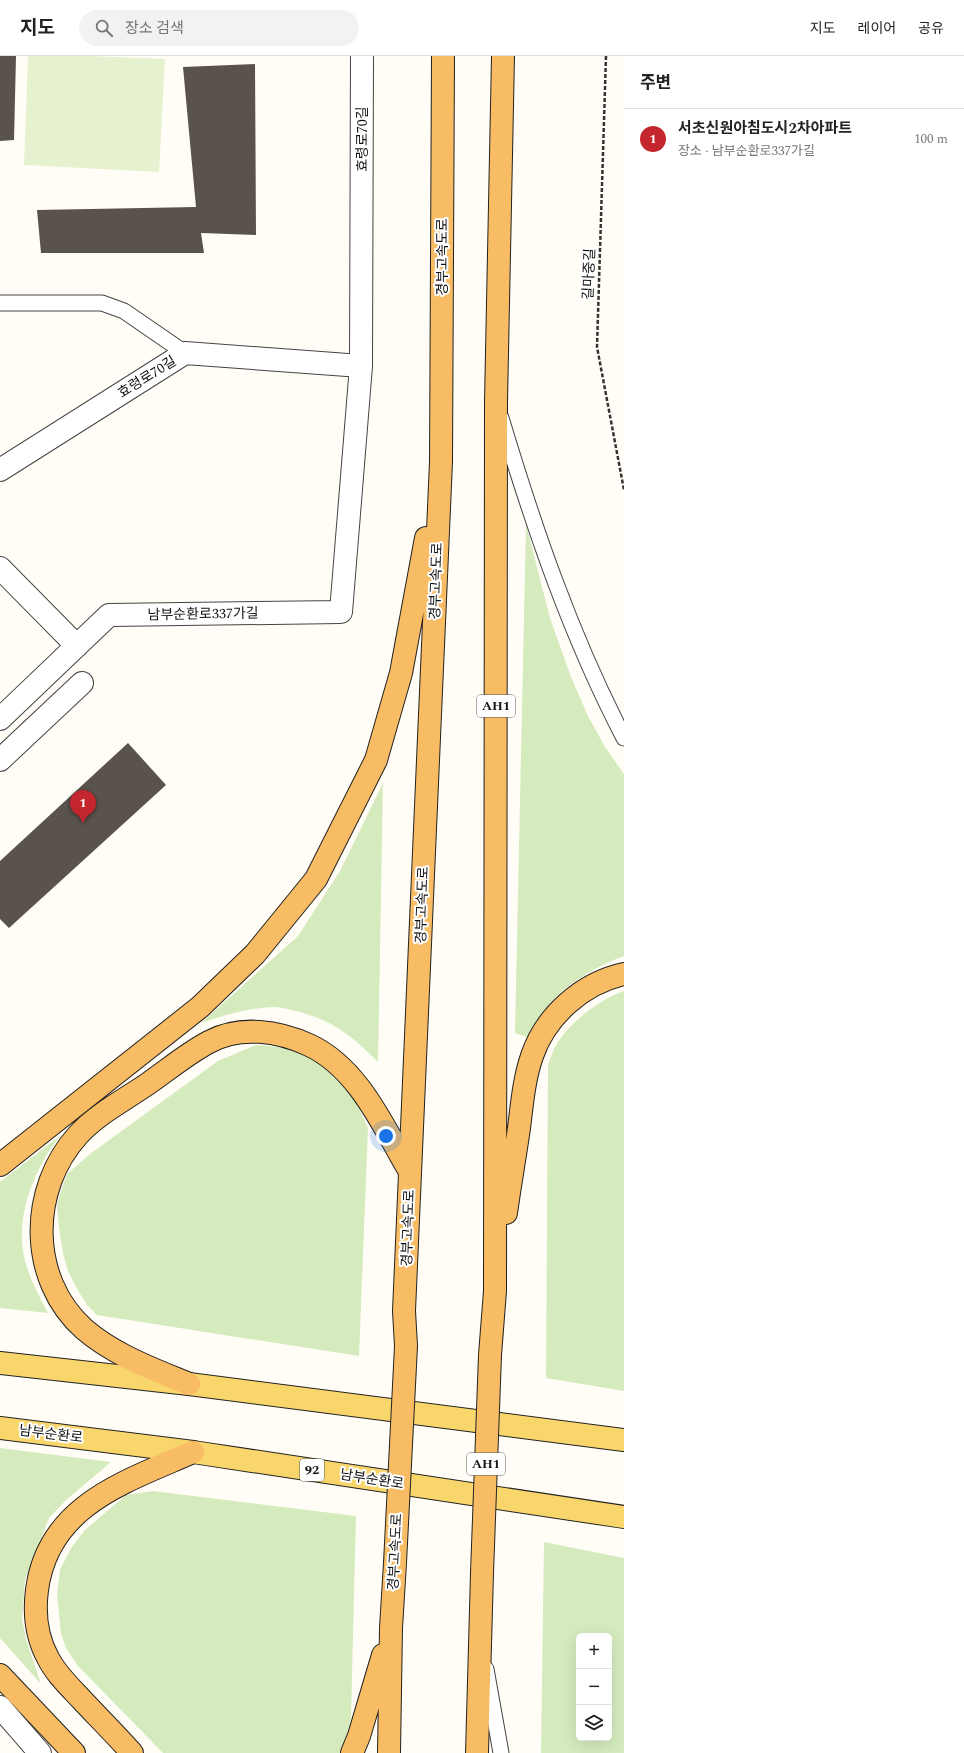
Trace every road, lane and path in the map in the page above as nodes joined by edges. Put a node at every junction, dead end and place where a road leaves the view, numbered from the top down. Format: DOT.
graph roads {
  1 [pos="362,56"];
  2 [pos="443,56"];
  3 [pos="503,56"];
  4 [pos="606,56"];
  5 [pos="0,303"];
  6 [pos="185,353"];
  7 [pos="361,366"];
  8 [pos="496,402"];
  9 [pos="441,462"];
  10 [pos="0,470"];
  11 [pos="624,490"];
  12 [pos="0,568"];
  13 [pos="341,612"];
  14 [pos="76,646"];
  15 [pos="82,683"];
  16 [pos="0,719"];
  17 [pos="624,738"];
  18 [pos="0,760"];
  19 [pos="624,974"];
  20 [pos="0,1165"];
  21 [pos="410,1172"];
  22 [pos="495,1291"];
  23 [pos="0,1363"];
  24 [pos="189,1384"];
  25 [pos="0,1428"];
  26 [pos="624,1440"];
  27 [pos="193,1452"];
  28 [pos="624,1517"];
  29 [pos="391,1628"];
  30 [pos="480,1631"];
  31 [pos="0,1675"];
  32 [pos="0,1707"];
  33 [pos="40,1753"];
  34 [pos="74,1753"];
  35 [pos="132,1753"];
  36 [pos="352,1753"];
  37 [pos="389,1753"];
  38 [pos="478,1753"];
  39 [pos="501,1753"];
  1 -- 7 [label="street, 효령로70길"];
  2 -- 9 [label="highway, 경부고속도로"];
  3 -- 8 [label="highway, AH1"];
  4 -- 11 [label="path, 길마중길"];
  5 -- 6 [label="lane"];
  6 -- 7 [label="street, 효령로70길"];
  6 -- 10 [label="street, 효령로70길"];
  7 -- 13 [label="street, 효령로70길"];
  8 -- 17 [label="lane"];
  8 -- 22 [label="highway, AH1"];
  9 -- 20 [label="highway"];
  9 -- 21 [label="highway, 경부고속도로"];
  12 -- 14 [label="street"];
  13 -- 14 [label="street, 남부순환로337가길"];
  14 -- 16 [label="street, 남부순환로337가길"];
  15 -- 18 [label="street"];
  19 -- 22 [label="highway"];
  21 -- 24 [label="highway"];
  21 -- 29 [label="highway, 경부고속도로, bridge"];
  22 -- 30 [label="highway, AH1, bridge"];
  23 -- 24 [label="main road"];
  24 -- 26 [label="main road"];
  25 -- 27 [label="main road, 남부순환로 / 92"];
  27 -- 28 [label="main road, 남부순환로 / 92"];
  27 -- 35 [label="highway"];
  29 -- 36 [label="highway"];
  29 -- 37 [label="highway, 경부고속도로"];
  30 -- 38 [label="highway, AH1"];
  30 -- 39 [label="lane"];
  31 -- 34 [label="highway"];
  32 -- 33 [label="street"];
}
